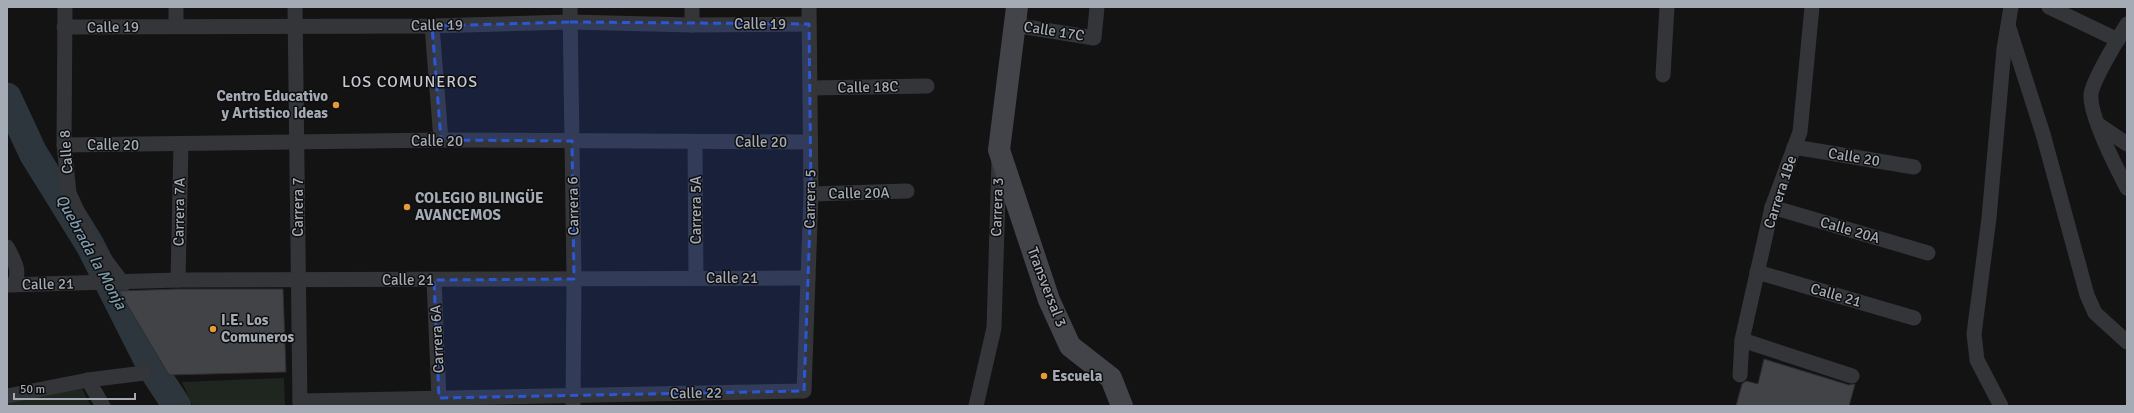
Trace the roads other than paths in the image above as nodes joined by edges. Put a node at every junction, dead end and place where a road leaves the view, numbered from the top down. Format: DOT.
graph roads {
  1 [pos="65,7"];
  2 [pos="176,7"];
  3 [pos="295,7"];
  4 [pos="570,7"];
  5 [pos="692,7"];
  6 [pos="809,7"];
  7 [pos="1097,7"];
  8 [pos="1667,7"];
  9 [pos="1812,7"];
  10 [pos="2011,7"];
  11 [pos="2054,9"];
  12 [pos="1015,16"];
  13 [pos="570,22"];
  14 [pos="809,24"];
  15 [pos="2127,24"];
  16 [pos="295,25"];
  17 [pos="692,25"];
  18 [pos="176,26"];
  19 [pos="432,26"];
  20 [pos="2008,26"];
  21 [pos="64,27"];
  22 [pos="2118,40"];
  23 [pos="1663,75"];
  24 [pos="927,86"];
  25 [pos="810,88"];
  26 [pos="2099,125"];
  27 [pos="441,140"];
  28 [pos="572,141"];
  29 [pos="695,142"];
  30 [pos="810,142"];
  31 [pos="297,143"];
  32 [pos="181,144"];
  33 [pos="2127,144"];
  34 [pos="64,145"];
  35 [pos="1794,147"];
  36 [pos="999,150"];
  37 [pos="1914,167"];
  38 [pos="2127,188"];
  39 [pos="907,192"];
  40 [pos="811,194"];
  41 [pos="1772,207"];
  42 [pos="7,247"];
  43 [pos="1928,253"];
  44 [pos="1757,272"];
  45 [pos="696,278"];
  46 [pos="808,278"];
  47 [pos="574,279"];
  48 [pos="178,280"];
  49 [pos="434,280"];
  50 [pos="298,281"];
  51 [pos="117,282"];
  52 [pos="10,285"];
  53 [pos="1914,318"];
  54 [pos="1742,340"];
  55 [pos="2127,342"];
  56 [pos="144,373"];
  57 [pos="1740,375"];
  58 [pos="1852,376"];
  59 [pos="88,380"];
  60 [pos="804,391"];
  61 [pos="7,396"];
  62 [pos="440,398"];
  63 [pos="689,400"];
  64 [pos="573,401"];
  65 [pos="300,403"];
  66 [pos="103,406"];
  67 [pos="976,406"];
  68 [pos="1122,406"];
  69 [pos="2001,406"];
  1 -- 21 [label="street, Calle 8"];
  2 -- 18 [label="street"];
  3 -- 16 [label="street, Carrera 7"];
  4 -- 13 [label="street, Carrera 6"];
  5 -- 17 [label="street"];
  6 -- 14 [label="street, Carrera 5"];
  7 -- 12 [label="street, Calle 17C"];
  8 -- 23 [label="street"];
  9 -- 35 [label="street, Carrera 1Be"];
  10 -- 20 [label="street"];
  11 -- 22 [label="street"];
  12 -- 36 [label="street, Carrera 3"];
  13 -- 17 [label="street, Calle 19"];
  13 -- 19 [label="street, Calle 19"];
  13 -- 28 [label="street, Carrera 6"];
  14 -- 17 [label="street, Calle 19"];
  14 -- 25 [label="street, Carrera 5"];
  15 -- 22 [label="street"];
  16 -- 18 [label="street, Calle 19"];
  16 -- 19 [label="street, Calle 19"];
  16 -- 31 [label="street, Carrera 7"];
  18 -- 21 [label="street, Calle 19"];
  19 -- 27 [label="street"];
  20 -- 55 [label="street"];
  20 -- 69 [label="street"];
  21 -- 34 [label="street, Calle 8"];
  22 -- 26 [label="street"];
  24 -- 25 [label="street, Calle 18C"];
  25 -- 30 [label="street, Carrera 5"];
  26 -- 33 [label="street"];
  26 -- 38 [label="street"];
  27 -- 28 [label="street, Calle 20"];
  27 -- 31 [label="street, Calle 20"];
  28 -- 29 [label="street, Calle 20"];
  28 -- 47 [label="street, Carrera 6"];
  29 -- 30 [label="street, Calle 20"];
  29 -- 45 [label="street, Carrera 5A"];
  30 -- 40 [label="street, Carrera 5"];
  31 -- 32 [label="street, Calle 20"];
  31 -- 50 [label="street, Carrera 7"];
  32 -- 34 [label="street, Calle 20"];
  32 -- 48 [label="street, Carrera 7A"];
  34 -- 51 [label="street, Calle 8"];
  35 -- 37 [label="street, Calle 20"];
  35 -- 41 [label="street, Carrera 1Be"];
  36 -- 67 [label="street, Carrera 3"];
  36 -- 68 [label="street, Transversal 3"];
  39 -- 40 [label="street, Calle 20A"];
  40 -- 46 [label="street, Carrera 5"];
  41 -- 43 [label="street, Calle 20A"];
  41 -- 44 [label="street, Carrera 1Be"];
  42 -- 52 [label="street"];
  44 -- 53 [label="street, Calle 21"];
  44 -- 54 [label="street, Carrera 1Be"];
  45 -- 46 [label="street, Calle 21"];
  45 -- 47 [label="street, Calle 21"];
  46 -- 60 [label="street, Carrera 5"];
  47 -- 49 [label="street, Calle 21"];
  47 -- 64 [label="street, Carrera 6"];
  48 -- 50 [label="street, Calle 21"];
  48 -- 51 [label="street, Calle 21"];
  49 -- 50 [label="street, Calle 21"];
  49 -- 62 [label="street, Carrera 6A"];
  50 -- 65 [label="street, Carrera 7"];
  51 -- 52 [label="street, Calle 21"];
  54 -- 57 [label="street, Carrera 1Be"];
  54 -- 58 [label="street"];
  56 -- 59 [label="street"];
  59 -- 61 [label="street"];
  59 -- 66 [label="street"];
  60 -- 63 [label="street, Calle 22"];
  62 -- 64 [label="street, Calle 22"];
  62 -- 65 [label="street, Calle 22"];
  63 -- 64 [label="street, Calle 22"];
}
